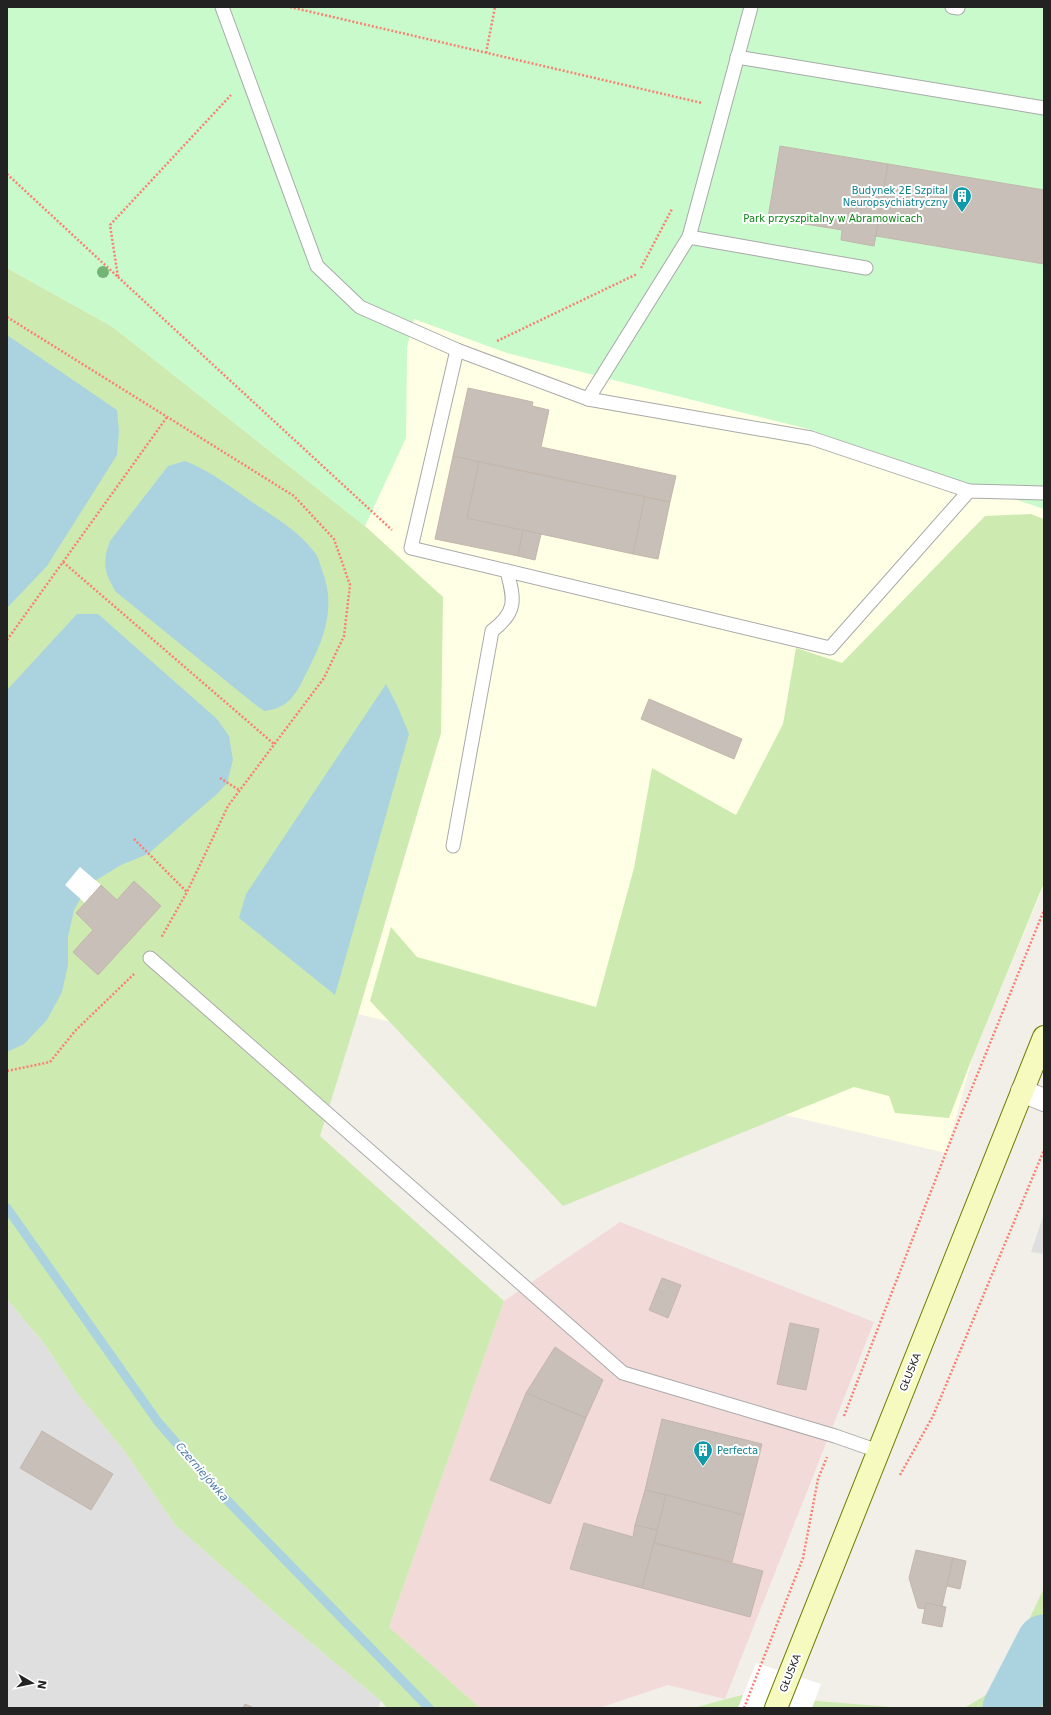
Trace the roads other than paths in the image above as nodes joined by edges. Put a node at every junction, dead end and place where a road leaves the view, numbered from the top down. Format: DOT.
graph roads {
  1 [pos="222,7"];
  2 [pos="750,7"];
  3 [pos="737,57"];
  4 [pos="1044,108"];
  5 [pos="689,237"];
  6 [pos="866,268"];
  7 [pos="457,350"];
  8 [pos="588,399"];
  9 [pos="969,491"];
  10 [pos="1044,493"];
  11 [pos="507,570"];
  12 [pos="453,846"];
  13 [pos="150,958"];
  14 [pos="1044,1037"];
  15 [pos="1022,1091"];
  16 [pos="1044,1100"];
  17 [pos="878,1451"];
  18 [pos="776,1708"];
  1 -- 7 [label="lane"];
  2 -- 3 [label="lane"];
  3 -- 4 [label="lane"];
  3 -- 5 [label="lane"];
  5 -- 6 [label="lane"];
  5 -- 8 [label="lane"];
  7 -- 8 [label="lane"];
  7 -- 11 [label="lane"];
  8 -- 9 [label="lane"];
  9 -- 10 [label="lane"];
  9 -- 11 [label="lane"];
  11 -- 12 [label="lane"];
  13 -- 17 [label="lane"];
  14 -- 15 [label="street, GŁUSKA"];
  15 -- 16 [label="street"];
  15 -- 17 [label="street, GŁUSKA"];
  17 -- 18 [label="street, GŁUSKA"];
}
